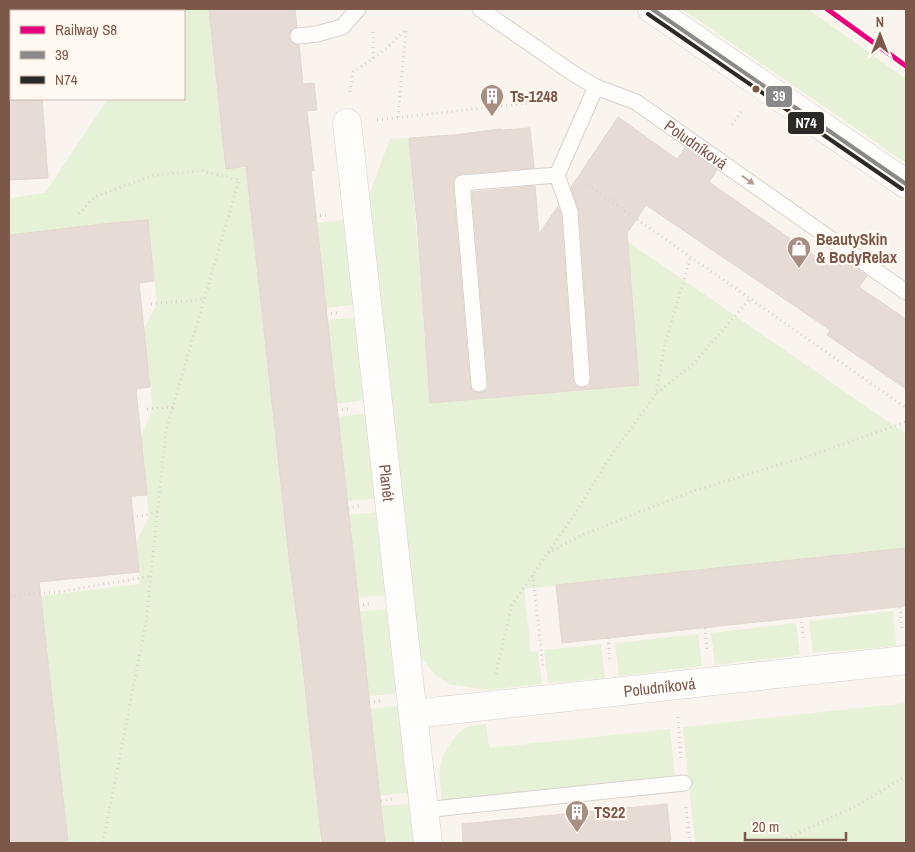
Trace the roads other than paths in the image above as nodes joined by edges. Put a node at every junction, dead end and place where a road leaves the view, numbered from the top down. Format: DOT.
graph roads {
  1 [pos="358,9"];
  2 [pos="480,9"];
  3 [pos="652,9"];
  4 [pos="298,36"];
  5 [pos="596,86"];
  6 [pos="348,122"];
  7 [pos="559,170"];
  8 [pos="906,184"];
  9 [pos="906,292"];
  10 [pos="582,379"];
  11 [pos="479,384"];
  12 [pos="906,660"];
  13 [pos="413,714"];
  14 [pos="684,783"];
  15 [pos="424,810"];
  16 [pos="428,843"];
  1 -- 4 [label="lane"];
  2 -- 5 [label="lane, Poludníková"];
  3 -- 8 [label="street"];
  5 -- 7 [label="lane"];
  5 -- 9 [label="lane, Poludníková, one-way"];
  6 -- 13 [label="street, Planét"];
  7 -- 10 [label="lane"];
  7 -- 11 [label="lane"];
  12 -- 13 [label="street, Poludníková"];
  13 -- 15 [label="street, Planét"];
  14 -- 15 [label="lane"];
  15 -- 16 [label="street, Planét"];
}
